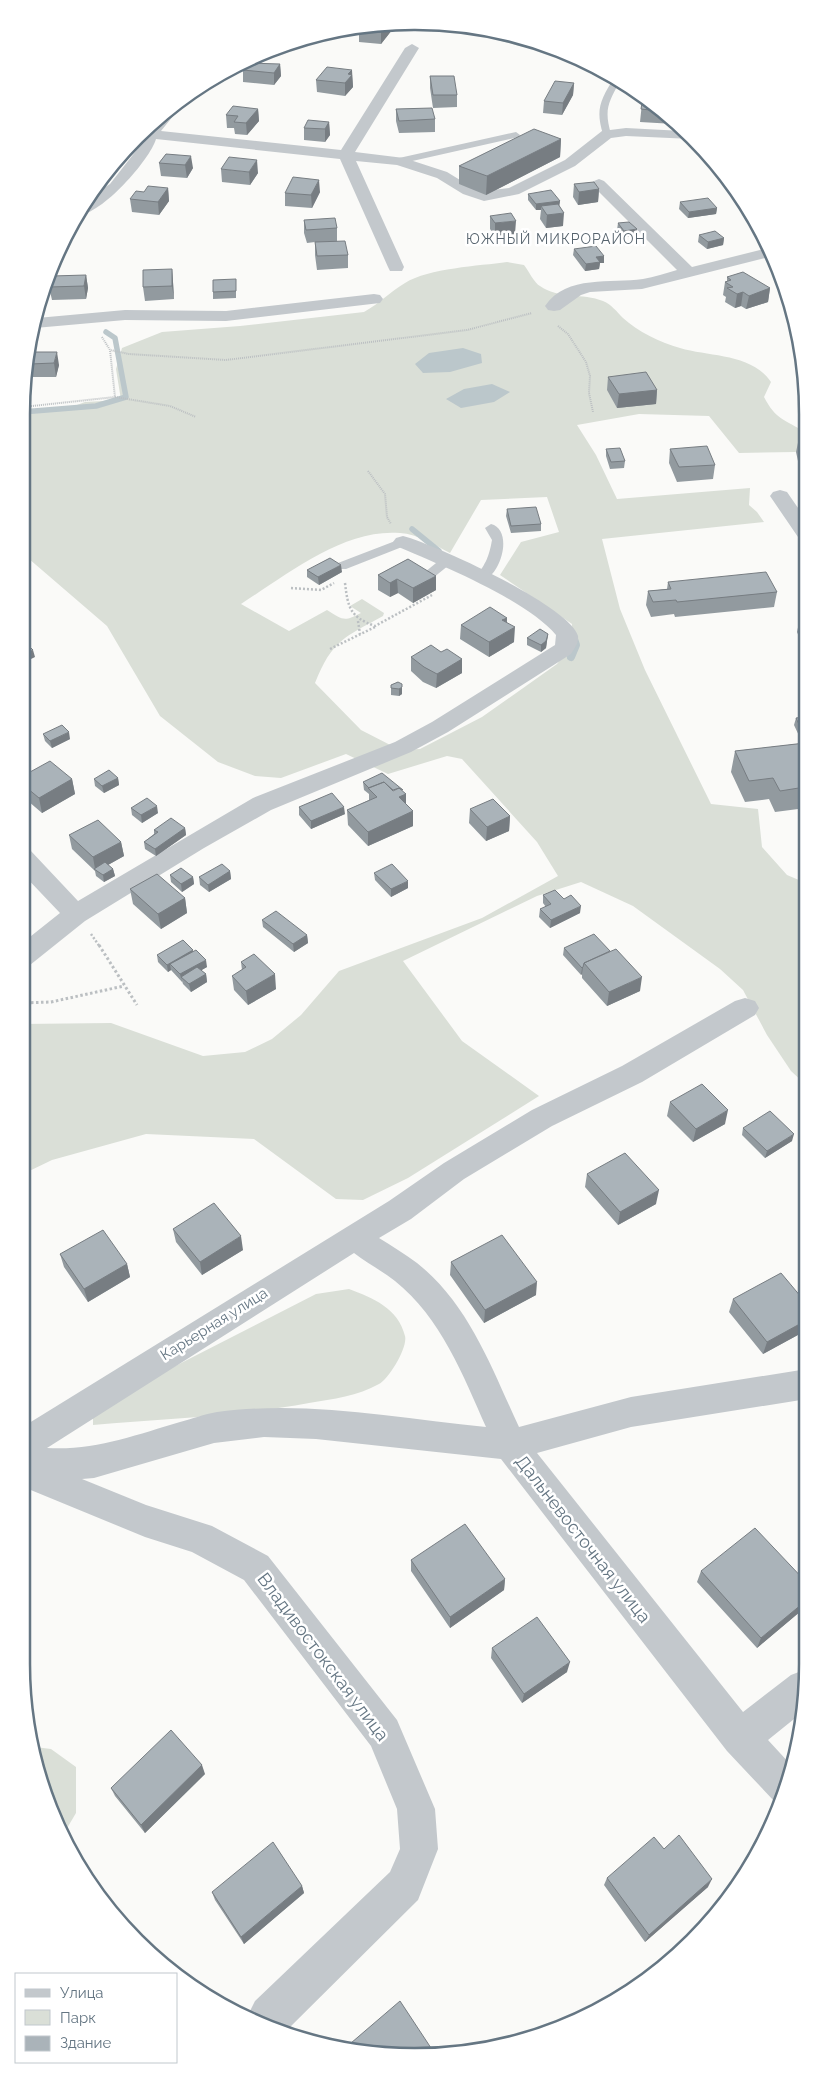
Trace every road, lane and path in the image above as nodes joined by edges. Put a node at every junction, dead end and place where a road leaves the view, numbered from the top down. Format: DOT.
graph roads {
  1 [pos="412,48"];
  2 [pos="613,86"];
  3 [pos="607,134"];
  4 [pos="151,135"];
  5 [pos="516,135"];
  6 [pos="678,135"];
  7 [pos="146,140"];
  8 [pos="346,155"];
  9 [pos="399,161"];
  10 [pos="599,184"];
  11 [pos="96,200"];
  12 [pos="764,254"];
  13 [pos="396,267"];
  14 [pos="688,272"];
  15 [pos="374,299"];
  16 [pos="554,306"];
  17 [pos="41,322"];
  18 [pos="110,350"];
  19 [pos="129,354"];
  20 [pos="115,397"];
  21 [pos="30,406"];
  22 [pos="593,412"];
  23 [pos="196,417"];
  24 [pos="368,471"];
  25 [pos="780,496"];
  26 [pos="799,523"];
  27 [pos="491,528"];
  28 [pos="403,542"];
  29 [pos="437,568"];
  30 [pos="343,572"];
  31 [pos="482,577"];
  32 [pos="291,588"];
  33 [pos="321,590"];
  34 [pos="358,620"];
  35 [pos="375,626"];
  36 [pos="360,634"];
  37 [pos="330,649"];
  38 [pos="30,865"];
  39 [pos="76,914"];
  40 [pos="30,951"];
  41 [pos="124,986"];
  42 [pos="30,1003"];
  43 [pos="137,1005"];
  44 [pos="745,1008"];
  45 [pos="354,1237"];
  46 [pos="799,1385"];
  47 [pos="30,1440"];
  48 [pos="510,1445"];
  49 [pos="30,1463"];
  50 [pos="30,1474"];
  51 [pos="798,1693"];
  52 [pos="740,1738"];
  53 [pos="781,1781"];
  54 [pos="268,2019"];
  1 -- 8 [label="street"];
  2 -- 3 [label="lane"];
  3 -- 6 [label="street"];
  3 -- 9 [label="street"];
  4 -- 8 [label="street"];
  5 -- 9 [label="lane"];
  7 -- 11 [label="street"];
  8 -- 9 [label="street"];
  8 -- 13 [label="street"];
  10 -- 14 [label="street"];
  12 -- 14 [label="street"];
  14 -- 16 [label="street"];
  15 -- 17 [label="street"];
  16 -- 19 [label="path"];
  16 -- 22 [label="path"];
  18 -- 20 [label="path"];
  20 -- 21 [label="path"];
  20 -- 23 [label="path"];
  24 -- 28 [label="path"];
  25 -- 26 [label="street"];
  27 -- 31 [label="lane"];
  28 -- 29 [label="street"];
  28 -- 30 [label="lane"];
  29 -- 31 [label="street"];
  29 -- 35 [label="path"];
  30 -- 34 [label="path"];
  31 -- 39 [label="street"];
  32 -- 33 [label="path"];
  34 -- 35 [label="path"];
  34 -- 36 [label="path"];
  35 -- 36 [label="path"];
  36 -- 37 [label="path"];
  38 -- 39 [label="street"];
  39 -- 40 [label="street"];
  39 -- 41 [label="path"];
  41 -- 42 [label="path"];
  41 -- 43 [label="path"];
  44 -- 45 [label="street, Карьерная улица"];
  45 -- 47 [label="street, Карьерная улица"];
  45 -- 48 [label="street, Дальневосточная улица"];
  46 -- 48 [label="street"];
  48 -- 49 [label="street"];
  48 -- 52 [label="street, Дальневосточная улица"];
  50 -- 54 [label="street, Владивостокская улица"];
  51 -- 52 [label="street"];
  52 -- 53 [label="street, Дальневосточная улица"];
}
